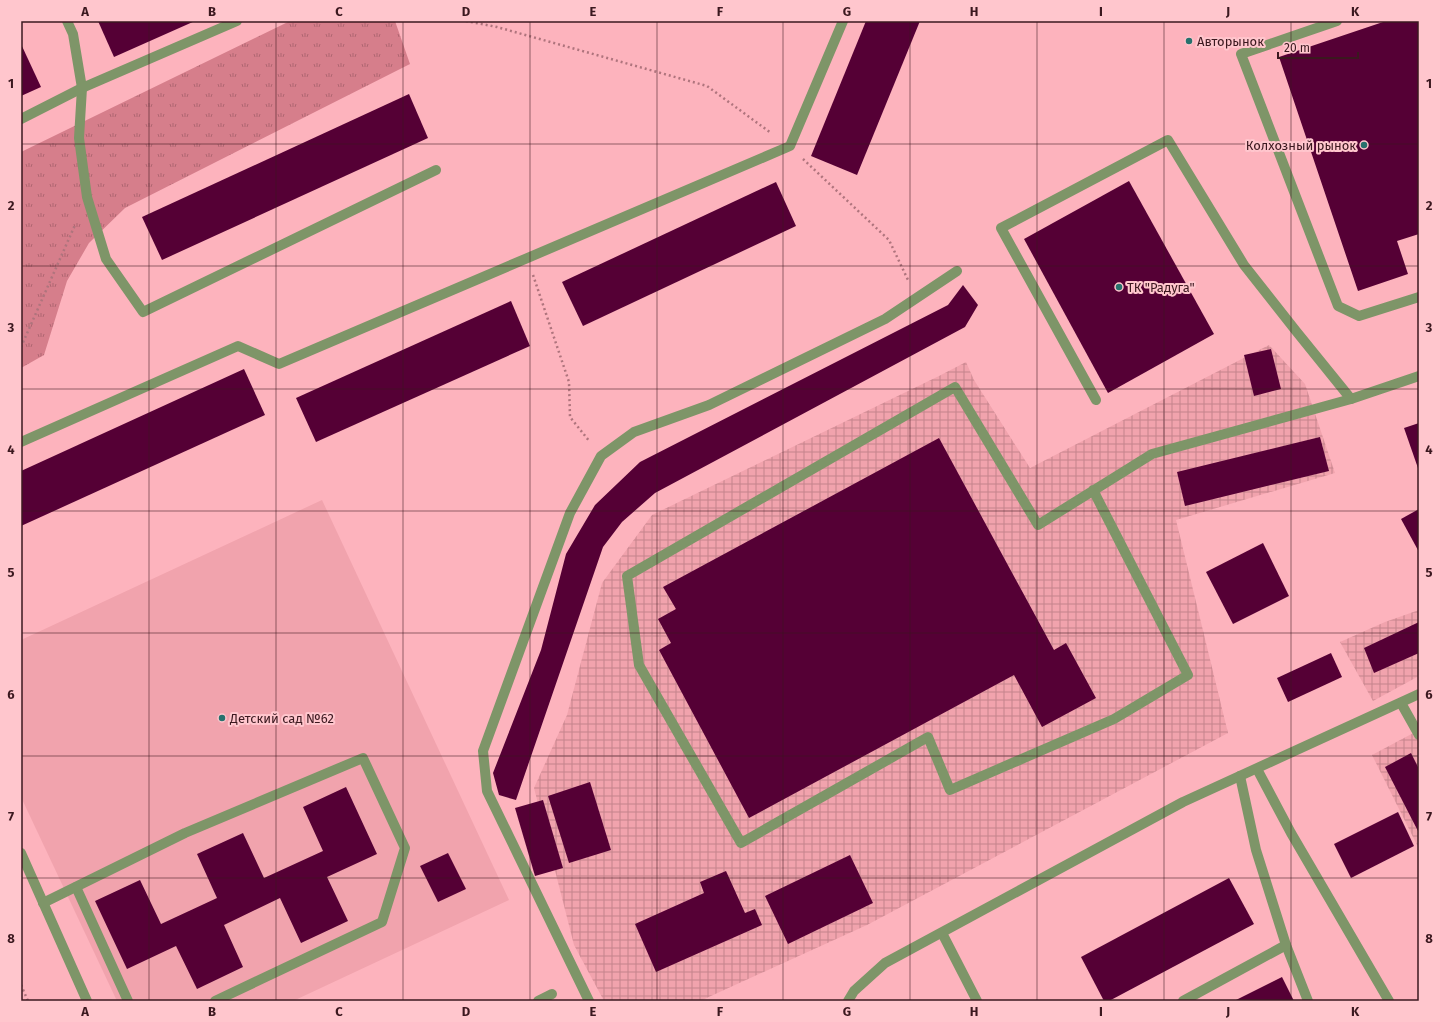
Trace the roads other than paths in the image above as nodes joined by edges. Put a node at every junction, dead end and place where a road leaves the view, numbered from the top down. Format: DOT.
graph roads {
  1 [pos="67,21"];
  2 [pos="237,21"];
  3 [pos="844,21"];
  4 [pos="1337,21"];
  5 [pos="82,88"];
  6 [pos="21,119"];
  7 [pos="436,170"];
  8 [pos="956,271"];
  9 [pos="1419,297"];
  10 [pos="1419,376"];
  11 [pos="1351,398"];
  12 [pos="1096,400"];
  13 [pos="21,442"];
  14 [pos="1094,490"];
  15 [pos="1419,694"];
  16 [pos="1401,703"];
  17 [pos="1419,735"];
  18 [pos="1257,768"];
  19 [pos="1240,776"];
  20 [pos="21,853"];
  21 [pos="76,887"];
  22 [pos="43,903"];
  23 [pos="942,933"];
  24 [pos="1286,945"];
  25 [pos="552,994"];
  26 [pos="87,1001"];
  27 [pos="128,1001"];
  28 [pos="215,1001"];
  29 [pos="538,1001"];
  30 [pos="589,1001"];
  31 [pos="848,1001"];
  32 [pos="977,1001"];
  33 [pos="1184,1001"];
  34 [pos="1308,1001"];
  35 [pos="1389,1001"];
  1 -- 5 [label="street"];
  2 -- 5 [label="street"];
  3 -- 13 [label="street"];
  4 -- 9 [label="street"];
  5 -- 6 [label="street"];
  5 -- 7 [label="street"];
  8 -- 30 [label="street"];
  10 -- 11 [label="street"];
  11 -- 12 [label="street"];
  11 -- 14 [label="street"];
  14 -- 14 [label="street"];
  15 -- 16 [label="street"];
  16 -- 17 [label="street"];
  16 -- 18 [label="street"];
  18 -- 19 [label="street"];
  18 -- 35 [label="street"];
  19 -- 23 [label="street"];
  19 -- 24 [label="street"];
  20 -- 22 [label="street"];
  21 -- 22 [label="street"];
  21 -- 27 [label="street"];
  21 -- 28 [label="street"];
  22 -- 26 [label="street"];
  23 -- 31 [label="street"];
  23 -- 32 [label="street"];
  24 -- 33 [label="street"];
  24 -- 34 [label="street"];
  25 -- 29 [label="street"];
}
